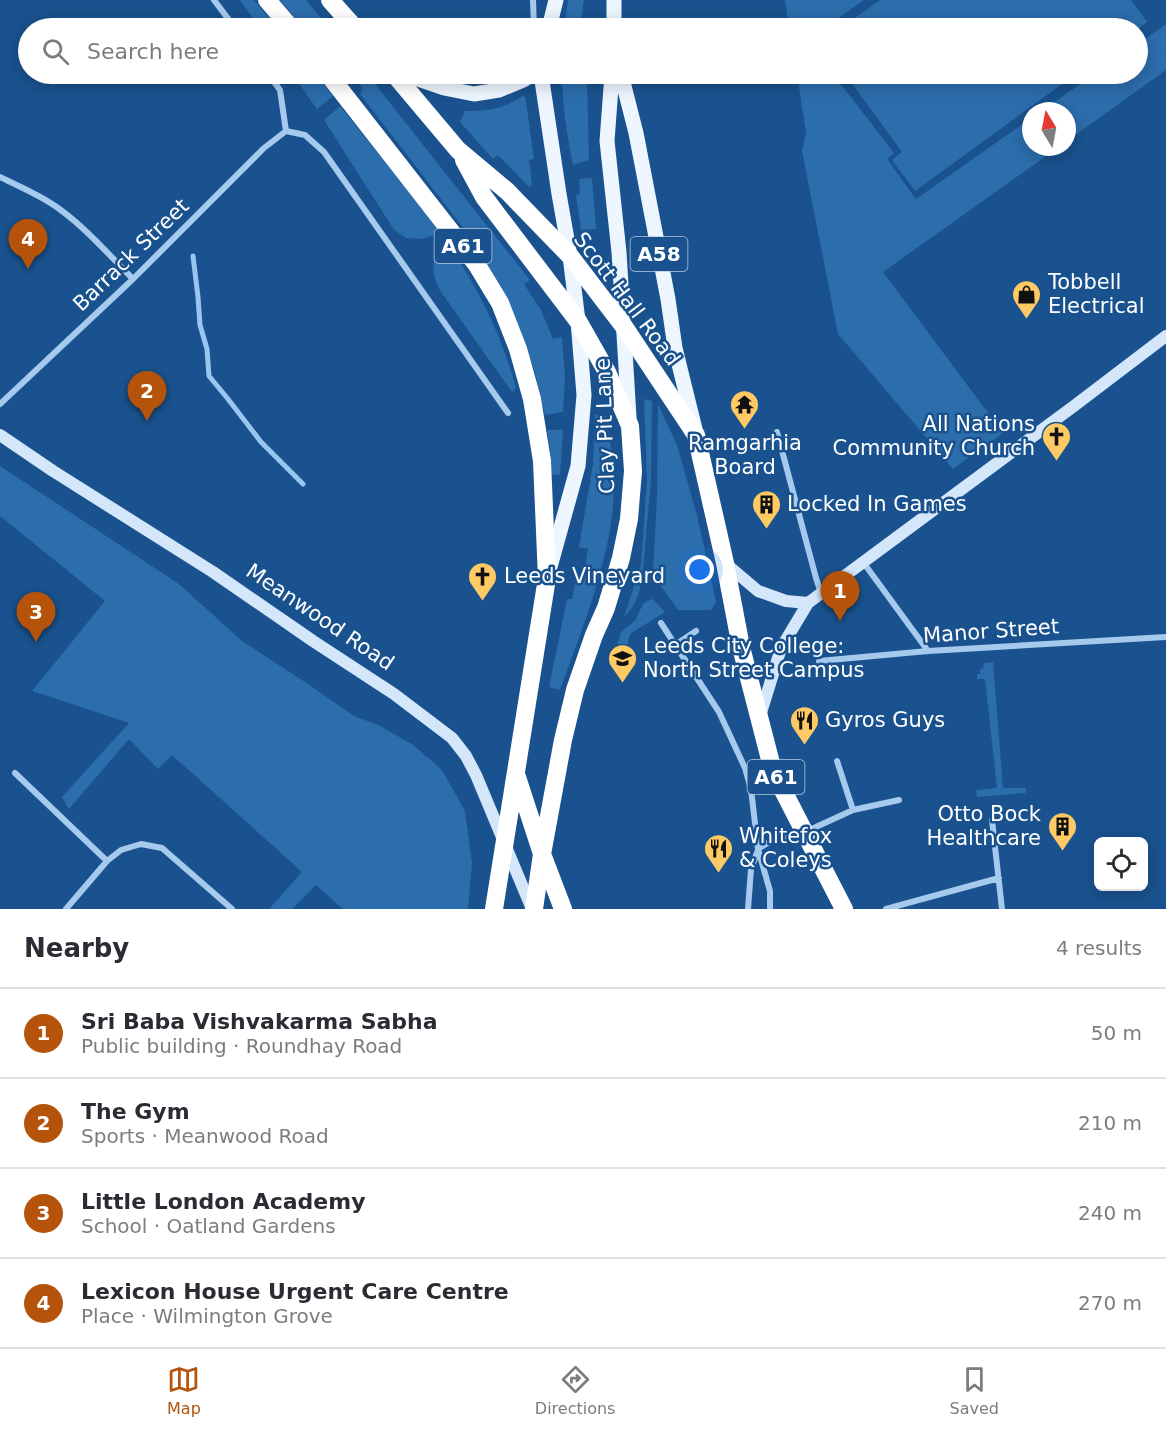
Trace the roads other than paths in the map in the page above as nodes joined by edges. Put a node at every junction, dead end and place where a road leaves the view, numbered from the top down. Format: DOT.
graph roads {
  1 [pos="214,0"];
  2 [pos="267,0"];
  3 [pos="330,0"];
  4 [pos="533,0"];
  5 [pos="556,0"];
  6 [pos="614,0"];
  7 [pos="228,18"];
  8 [pos="282,18"];
  9 [pos="346,18"];
  10 [pos="534,18"];
  11 [pos="552,18"];
  12 [pos="614,18"];
  13 [pos="276,84"];
  14 [pos="336,84"];
  15 [pos="402,84"];
  16 [pos="432,84"];
  17 [pos="513,84"];
  18 [pos="542,84"];
  19 [pos="611,84"];
  20 [pos="624,84"];
  21 [pos="286,131"];
  22 [pos="458,150"];
  23 [pos="0,177"];
  24 [pos="570,256"];
  25 [pos="133,279"];
  26 [pos="578,321"];
  27 [pos="625,328"];
  28 [pos="1166,336"];
  29 [pos="0,404"];
  30 [pos="508,413"];
  31 [pos="630,426"];
  32 [pos="777,432"];
  33 [pos="0,435"];
  34 [pos="696,435"];
  35 [pos="862,561"];
  36 [pos="725,563"];
  37 [pos="547,578"];
  38 [pos="821,592"];
  39 [pos="808,603"];
  40 [pos="661,623"];
  41 [pos="696,631"];
  42 [pos="1166,637"];
  43 [pos="675,645"];
  44 [pos="928,651"];
  45 [pos="819,661"];
  46 [pos="760,717"];
  47 [pos="837,761"];
  48 [pos="515,772"];
  49 [pos="15,773"];
  50 [pos="899,800"];
  51 [pos="853,810"];
  52 [pos="992,820"];
  53 [pos="805,832"];
  54 [pos="504,845"];
  55 [pos="758,849"];
  56 [pos="542,854"];
  57 [pos="107,861"];
  58 [pos="999,878"];
  59 [pos="66,909"];
  60 [pos="232,909"];
  61 [pos="494,909"];
  62 [pos="533,909"];
  63 [pos="563,909"];
  64 [pos="748,909"];
  65 [pos="770,909"];
  66 [pos="844,909"];
  67 [pos="886,909"];
  68 [pos="1002,909"];
  1 -- 7 [label="street"];
  2 -- 8 [label="highway"];
  3 -- 9 [label="highway"];
  4 -- 10 [label="street"];
  5 -- 11 [label="main road"];
  6 -- 12 [label="main road"];
  13 -- 21 [label="street"];
  14 -- 37 [label="highway, A61"];
  15 -- 22 [label="highway, Scott Hall Road / A61"];
  16 -- 17 [label="main road"];
  18 -- 24 [label="main road, Clay Pit Lane"];
  19 -- 27 [label="main road, Clay Pit Lane / A58"];
  20 -- 34 [label="main road, A58"];
  21 -- 25 [label="street, Barrack Street"];
  21 -- 30 [label="street"];
  22 -- 24 [label="highway, Scott Hall Road / A61"];
  22 -- 26 [label="highway, Scott Hall Road / A61"];
  23 -- 25 [label="street"];
  24 -- 26 [label="main road, Clay Pit Lane"];
  24 -- 27 [label="highway, Scott Hall Road / A61"];
  25 -- 29 [label="street, Barrack Street"];
  26 -- 31 [label="highway, Scott Hall Road / A61"];
  26 -- 37 [label="main road, Clay Pit Lane"];
  27 -- 31 [label="main road, Clay Pit Lane / A58"];
  27 -- 34 [label="highway, Scott Hall Road / A61"];
  28 -- 35 [label="street"];
  31 -- 56 [label="highway, Clay Pit Lane / A58"];
  32 -- 38 [label="street"];
  33 -- 54 [label="street, Meanwood Road"];
  34 -- 36 [label="highway, A61"];
  35 -- 38 [label="street"];
  35 -- 44 [label="street"];
  36 -- 39 [label="street"];
  36 -- 46 [label="highway, A61"];
  37 -- 48 [label="highway, Clay Pit Lane"];
  38 -- 39 [label="street"];
  39 -- 46 [label="street"];
  40 -- 43 [label="street"];
  41 -- 43 [label="street"];
  42 -- 44 [label="street, Manor Street"];
  43 -- 55 [label="street"];
  44 -- 45 [label="street, Manor Street"];
  46 -- 53 [label="highway, A61"];
  47 -- 51 [label="street"];
  48 -- 54 [label="highway, Clay Pit Lane"];
  48 -- 56 [label="highway"];
  49 -- 57 [label="street"];
  50 -- 51 [label="street"];
  51 -- 53 [label="street"];
  52 -- 58 [label="street"];
  53 -- 55 [label="street"];
  53 -- 66 [label="highway, A61"];
  54 -- 61 [label="highway, Clay Pit Lane"];
  54 -- 62 [label="street, Meanwood Road"];
  55 -- 64 [label="street"];
  55 -- 65 [label="street"];
  56 -- 62 [label="highway, Clay Pit Lane / A58"];
  56 -- 63 [label="highway"];
  57 -- 59 [label="street"];
  57 -- 60 [label="street"];
  58 -- 67 [label="street"];
  58 -- 68 [label="street"];
}
